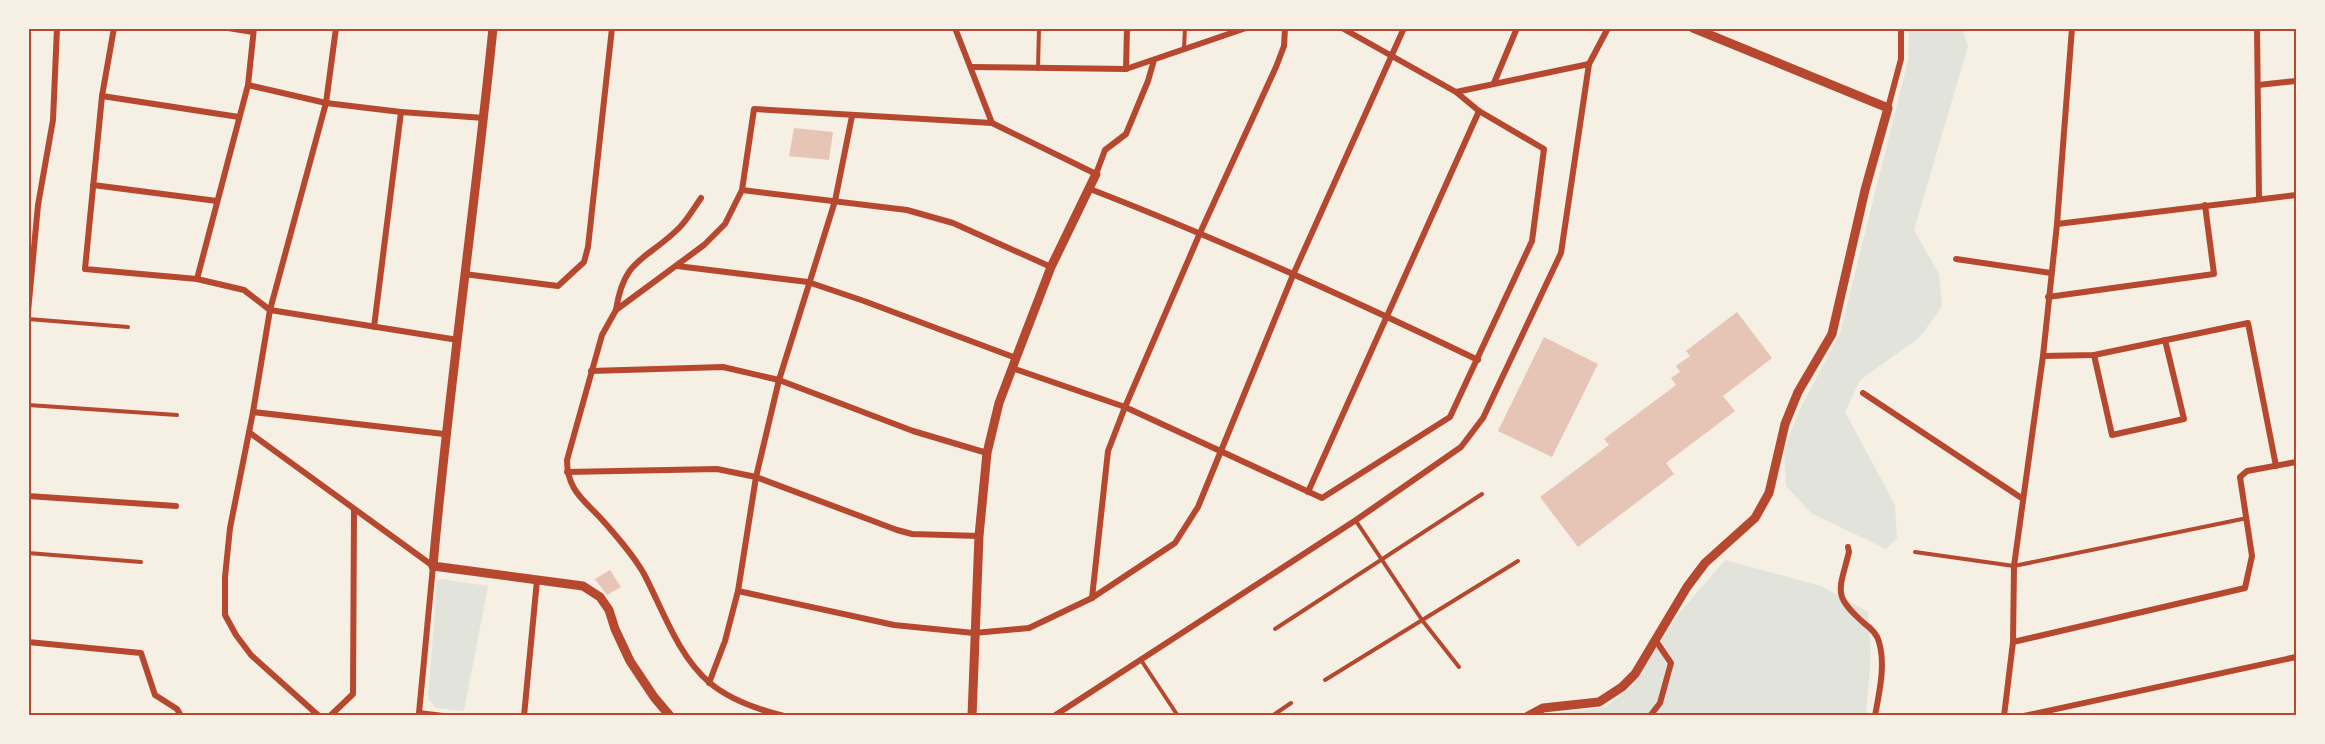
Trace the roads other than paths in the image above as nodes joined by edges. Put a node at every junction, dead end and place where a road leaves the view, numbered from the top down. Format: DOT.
graph roads {
  1 [pos="57,28"];
  2 [pos="114,28"];
  3 [pos="228,28"];
  4 [pos="336,28"];
  5 [pos="493,28"];
  6 [pos="612,28"];
  7 [pos="955,28"];
  8 [pos="1039,28"];
  9 [pos="1127,28"];
  10 [pos="1185,28"];
  11 [pos="1246,28"];
  12 [pos="1285,28"];
  13 [pos="1342,28"];
  14 [pos="1404,28"];
  15 [pos="1517,28"];
  16 [pos="1608,28"];
  17 [pos="1693,28"];
  18 [pos="1901,28"];
  19 [pos="2072,28"];
  20 [pos="2257,28"];
  21 [pos="253,30"];
  22 [pos="1184,48"];
  23 [pos="1392,57"];
  24 [pos="1154,60"];
  25 [pos="1589,64"];
  26 [pos="971,67"];
  27 [pos="1038,69"];
  28 [pos="1126,69"];
  29 [pos="2296,81"];
  30 [pos="1494,83"];
  31 [pos="2258,84"];
  32 [pos="248,85"];
  33 [pos="1456,92"];
  34 [pos="102,96"];
  35 [pos="326,103"];
  36 [pos="1888,108"];
  37 [pos="1479,111"];
  38 [pos="401,112"];
  39 [pos="852,116"];
  40 [pos="239,117"];
  41 [pos="484,118"];
  42 [pos="992,123"];
  43 [pos="1096,174"];
  44 [pos="93,184"];
  45 [pos="1090,189"];
  46 [pos="742,190"];
  47 [pos="2296,195"];
  48 [pos="701,198"];
  49 [pos="2259,198"];
  50 [pos="217,201"];
  51 [pos="835,201"];
  52 [pos="28,204"];
  53 [pos="38,205"];
  54 [pos="2205,205"];
  55 [pos="2057,224"];
  56 [pos="1200,233"];
  57 [pos="1956,259"];
  58 [pos="676,266"];
  59 [pos="1052,267"];
  60 [pos="2051,273"];
  61 [pos="464,274"];
  62 [pos="1293,275"];
  63 [pos="197,279"];
  64 [pos="808,282"];
  65 [pos="2048,297"];
  66 [pos="270,310"];
  67 [pos="616,310"];
  68 [pos="28,312"];
  69 [pos="1388,317"];
  70 [pos="28,318"];
  71 [pos="128,327"];
  72 [pos="374,327"];
  73 [pos="458,340"];
  74 [pos="2165,340"];
  75 [pos="2094,355"];
  76 [pos="2043,356"];
  77 [pos="1016,358"];
  78 [pos="1478,360"];
  79 [pos="1012,368"];
  80 [pos="591,371"];
  81 [pos="779,380"];
  82 [pos="1863,393"];
  83 [pos="28,405"];
  84 [pos="1125,407"];
  85 [pos="254,412"];
  86 [pos="177,415"];
  87 [pos="250,433"];
  88 [pos="444,434"];
  89 [pos="1222,450"];
  90 [pos="987,453"];
  91 [pos="2296,462"];
  92 [pos="2276,466"];
  93 [pos="567,472"];
  94 [pos="756,477"];
  95 [pos="1308,492"];
  96 [pos="1482,494"];
  97 [pos="28,496"];
  98 [pos="2023,499"];
  99 [pos="176,506"];
  100 [pos="354,510"];
  101 [pos="2247,518"];
  102 [pos="1356,520"];
  103 [pos="979,536"];
  104 [pos="1848,547"];
  105 [pos="1915,552"];
  106 [pos="28,553"];
  107 [pos="1383,561"];
  108 [pos="1518,561"];
  109 [pos="141,562"];
  110 [pos="433,566"];
  111 [pos="2014,566"];
  112 [pos="537,580"];
  113 [pos="738,591"];
  114 [pos="1092,598"];
  115 [pos="1422,620"];
  116 [pos="1275,629"];
  117 [pos="974,633"];
  118 [pos="1656,641"];
  119 [pos="28,642"];
  120 [pos="2013,642"];
  121 [pos="2296,657"];
  122 [pos="1141,659"];
  123 [pos="1459,667"];
  124 [pos="1324,680"];
  125 [pos="709,682"];
  126 [pos="1291,703"];
  127 [pos="181,716"];
  128 [pos="319,716"];
  129 [pos="330,716"];
  130 [pos="443,716"];
  131 [pos="524,716"];
  132 [pos="670,716"];
  133 [pos="784,716"];
  134 [pos="972,716"];
  135 [pos="1054,716"];
  136 [pos="1178,716"];
  137 [pos="1272,716"];
  138 [pos="1528,716"];
  139 [pos="1650,716"];
  140 [pos="1875,716"];
  141 [pos="2004,716"];
  142 [pos="2024,716"];
  1 -- 53 [label="street"];
  2 -- 34 [label="street"];
  3 -- 21 [label="street"];
  4 -- 35 [label="street"];
  5 -- 41 [label="street"];
  6 -- 61 [label="street"];
  7 -- 26 [label="street"];
  8 -- 27 [label="lane"];
  9 -- 28 [label="street"];
  10 -- 22 [label="lane"];
  11 -- 22 [label="street"];
  12 -- 56 [label="street"];
  13 -- 23 [label="street"];
  14 -- 23 [label="street"];
  15 -- 30 [label="street"];
  16 -- 25 [label="street"];
  17 -- 36 [label="street"];
  18 -- 36 [label="street"];
  19 -- 55 [label="street"];
  20 -- 31 [label="street"];
  21 -- 32 [label="street"];
  22 -- 24 [label="street"];
  23 -- 33 [label="street"];
  23 -- 62 [label="street"];
  24 -- 28 [label="street"];
  24 -- 43 [label="street"];
  25 -- 30 [label="street"];
  25 -- 102 [label="street"];
  26 -- 27 [label="street"];
  26 -- 42 [label="street"];
  27 -- 28 [label="street"];
  29 -- 31 [label="street"];
  30 -- 33 [label="street"];
  31 -- 49 [label="street"];
  32 -- 35 [label="street"];
  32 -- 40 [label="street"];
  33 -- 37 [label="street"];
  34 -- 40 [label="street"];
  34 -- 44 [label="street"];
  35 -- 38 [label="street"];
  35 -- 66 [label="street"];
  36 -- 118 [label="street"];
  37 -- 69 [label="street"];
  37 -- 78 [label="street"];
  38 -- 41 [label="street"];
  38 -- 72 [label="street"];
  39 -- 42 [label="street"];
  39 -- 46 [label="street"];
  39 -- 51 [label="street"];
  40 -- 50 [label="street"];
  41 -- 61 [label="street"];
  42 -- 43 [label="street"];
  43 -- 45 [label="street"];
  44 -- 50 [label="street"];
  44 -- 63 [label="street"];
  45 -- 56 [label="street"];
  45 -- 59 [label="street"];
  46 -- 51 [label="street"];
  46 -- 58 [label="street"];
  47 -- 49 [label="street"];
  48 -- 67 [label="street"];
  49 -- 54 [label="street"];
  50 -- 63 [label="street"];
  51 -- 59 [label="street"];
  51 -- 64 [label="street"];
  52 -- 53 [label="street"];
  53 -- 68 [label="street"];
  54 -- 55 [label="street"];
  54 -- 65 [label="street"];
  55 -- 60 [label="street"];
  56 -- 62 [label="street"];
  56 -- 84 [label="street"];
  57 -- 60 [label="street"];
  58 -- 64 [label="street"];
  58 -- 67 [label="street"];
  59 -- 77 [label="street"];
  60 -- 65 [label="street"];
  61 -- 73 [label="street"];
  62 -- 69 [label="street"];
  62 -- 89 [label="street"];
  63 -- 66 [label="street"];
  64 -- 77 [label="street"];
  64 -- 81 [label="street"];
  65 -- 76 [label="street"];
  66 -- 72 [label="street"];
  66 -- 85 [label="street"];
  67 -- 80 [label="street"];
  69 -- 78 [label="street"];
  69 -- 95 [label="street"];
  70 -- 71 [label="lane"];
  72 -- 73 [label="street"];
  73 -- 88 [label="street"];
  74 -- 75 [label="street"];
  74 -- 75 [label="street"];
  74 -- 92 [label="street"];
  75 -- 76 [label="street"];
  76 -- 98 [label="street"];
  77 -- 79 [label="street"];
  78 -- 95 [label="street"];
  79 -- 84 [label="street"];
  79 -- 90 [label="street"];
  80 -- 81 [label="street"];
  80 -- 93 [label="street"];
  81 -- 90 [label="street"];
  81 -- 94 [label="street"];
  82 -- 98 [label="street"];
  83 -- 86 [label="lane"];
  84 -- 89 [label="street"];
  84 -- 114 [label="street"];
  85 -- 87 [label="street"];
  85 -- 88 [label="street"];
  87 -- 100 [label="street"];
  87 -- 128 [label="street"];
  88 -- 110 [label="street"];
  89 -- 95 [label="street"];
  89 -- 114 [label="street"];
  90 -- 103 [label="street"];
  91 -- 92 [label="street"];
  92 -- 101 [label="street"];
  93 -- 94 [label="street"];
  93 -- 125 [label="street"];
  94 -- 103 [label="street"];
  94 -- 113 [label="street"];
  96 -- 107 [label="lane"];
  97 -- 99 [label="street"];
  98 -- 111 [label="street"];
  100 -- 110 [label="street"];
  100 -- 129 [label="street"];
  101 -- 111 [label="lane"];
  101 -- 120 [label="street"];
  102 -- 107 [label="lane"];
  102 -- 122 [label="street"];
  103 -- 117 [label="street"];
  104 -- 140 [label="street"];
  105 -- 111 [label="lane"];
  106 -- 109 [label="lane"];
  107 -- 115 [label="lane"];
  107 -- 116 [label="lane"];
  108 -- 115 [label="lane"];
  110 -- 112 [label="street"];
  110 -- 130 [label="street"];
  111 -- 120 [label="street"];
  112 -- 131 [label="street"];
  112 -- 132 [label="street"];
  113 -- 117 [label="street"];
  113 -- 125 [label="street"];
  114 -- 117 [label="street"];
  115 -- 123 [label="lane"];
  115 -- 124 [label="lane"];
  117 -- 134 [label="street"];
  118 -- 138 [label="street"];
  118 -- 139 [label="street"];
  119 -- 127 [label="street"];
  120 -- 141 [label="street"];
  121 -- 142 [label="street"];
  122 -- 135 [label="street"];
  122 -- 136 [label="lane"];
  125 -- 133 [label="street"];
  126 -- 137 [label="lane"];
}
